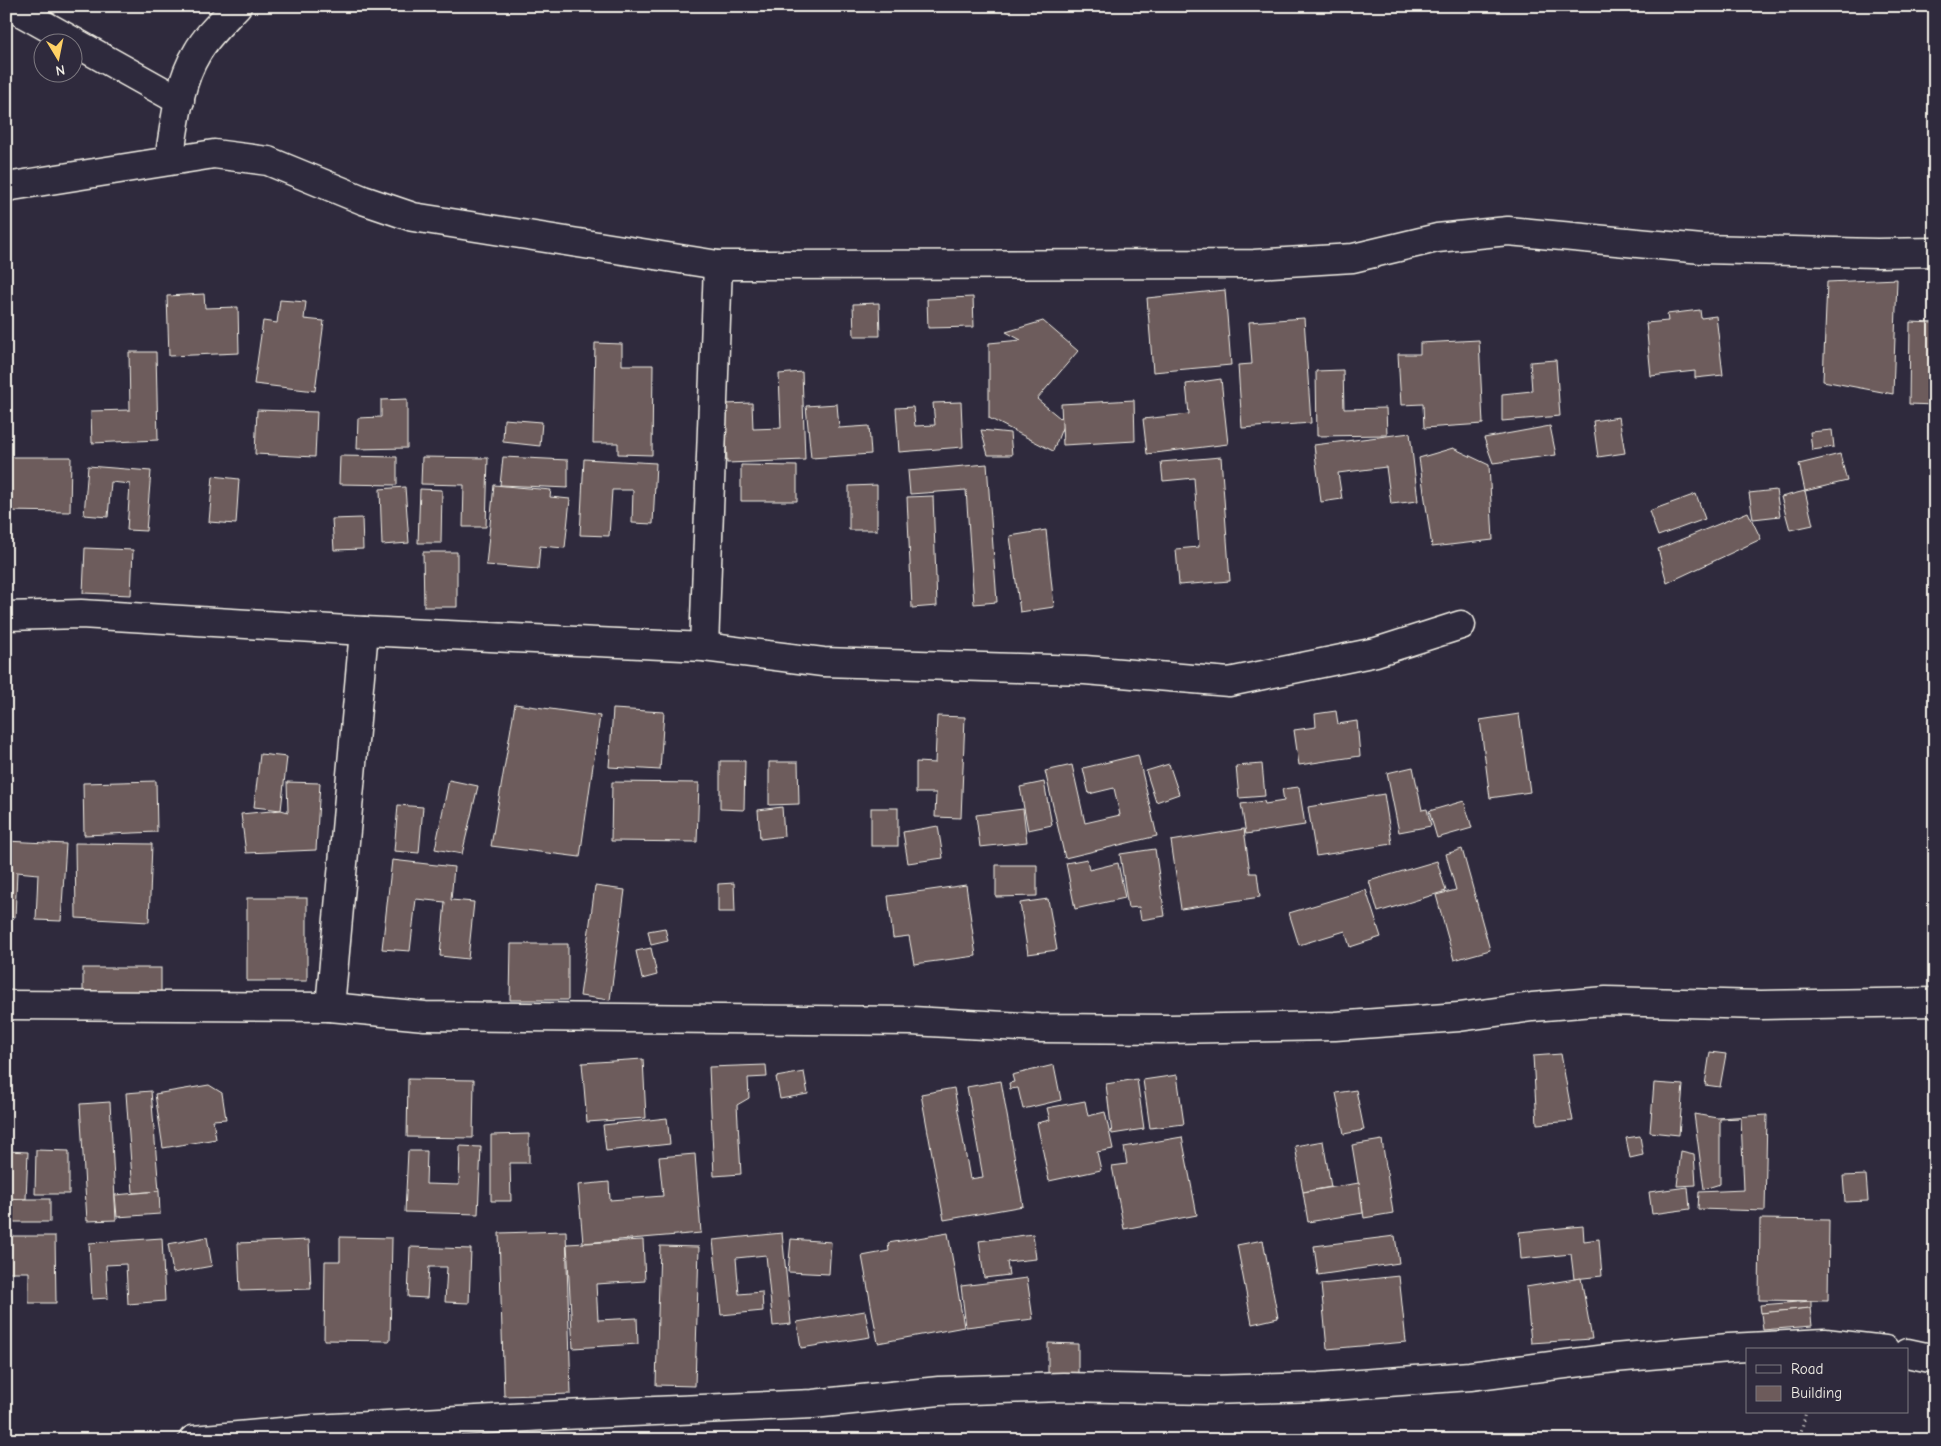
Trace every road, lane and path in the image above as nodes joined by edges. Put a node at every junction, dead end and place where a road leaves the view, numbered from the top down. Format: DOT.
graph roads {
  1 [pos="10,6"];
  2 [pos="237,6"];
  3 [pos="180,102"];
  4 [pos="169,160"];
  5 [pos="6,187"];
  6 [pos="1935,252"];
  7 [pos="718,265"];
  8 [pos="6,616"];
  9 [pos="1461,625"];
  10 [pos="364,630"];
  11 [pos="704,647"];
  12 [pos="1935,1002"];
  13 [pos="6,1005"];
  14 [pos="330,1007"];
  15 [pos="1868,1348"];
  16 [pos="1908,1353"];
  17 [pos="1935,1359"];
  18 [pos="1806,1414"];
  19 [pos="193,1440"];
  20 [pos="1799,1440"];
  1 -- 3 [label="street"];
  2 -- 3 [label="street"];
  3 -- 4 [label="street"];
  4 -- 5 [label="street"];
  4 -- 7 [label="street"];
  6 -- 7 [label="street"];
  7 -- 11 [label="street"];
  8 -- 10 [label="street"];
  9 -- 11 [label="street"];
  10 -- 11 [label="street"];
  10 -- 14 [label="street"];
  12 -- 14 [label="street"];
  13 -- 14 [label="street"];
  15 -- 19 [label="street"];
  16 -- 17 [label="street"];
  18 -- 20 [label="path"];
}
